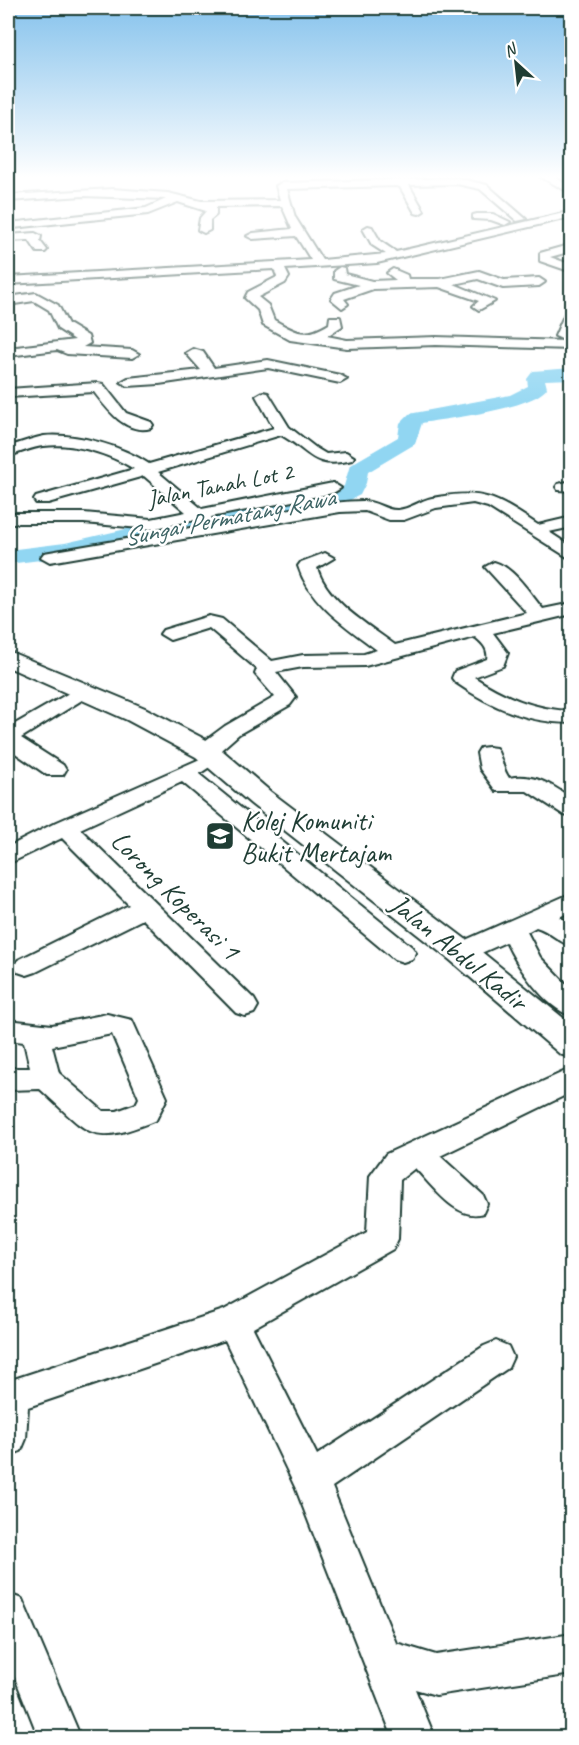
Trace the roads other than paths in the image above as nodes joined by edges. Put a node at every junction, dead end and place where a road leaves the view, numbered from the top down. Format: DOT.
graph roads {
  1 [pos="312,257"];
  2 [pos="356,257"];
  3 [pos="389,257"];
  4 [pos="545,257"];
  5 [pos="377,260"];
  6 [pos="315,264"];
  7 [pos="413,266"];
  8 [pos="279,268"];
  9 [pos="243,269"];
  10 [pos="572,269"];
  11 [pos="340,271"];
  12 [pos="391,272"];
  13 [pos="356,274"];
  14 [pos="8,280"];
  15 [pos="29,280"];
  16 [pos="539,282"];
  17 [pos="400,283"];
  18 [pos="440,283"];
  19 [pos="372,285"];
  20 [pos="36,297"];
  21 [pos="8,301"];
  22 [pos="342,304"];
  23 [pos="479,306"];
  24 [pos="572,311"];
  25 [pos="335,320"];
  26 [pos="309,338"];
  27 [pos="568,340"];
  28 [pos="69,344"];
  29 [pos="8,352"];
  30 [pos="193,353"];
  31 [pos="268,364"];
  32 [pos="210,372"];
  33 [pos="340,379"];
  34 [pos="128,382"];
  35 [pos="98,387"];
  36 [pos="8,393"];
  37 [pos="263,396"];
  38 [pos="147,425"];
  39 [pos="283,430"];
  40 [pos="8,451"];
  41 [pos="346,457"];
  42 [pos="147,470"];
  43 [pos="333,488"];
  44 [pos="42,500"];
  45 [pos="8,519"];
  46 [pos="207,520"];
  47 [pos="572,522"];
  48 [pos="537,530"];
  49 [pos="572,555"];
  50 [pos="50,557"];
  51 [pos="325,558"];
  52 [pos="494,567"];
  53 [pos="572,608"];
  54 [pos="539,616"];
  55 [pos="479,624"];
  56 [pos="170,634"];
  57 [pos="392,652"];
  58 [pos="8,658"];
  59 [pos="268,668"];
  60 [pos="83,691"];
  61 [pos="572,717"];
  62 [pos="8,738"];
  63 [pos="488,753"];
  64 [pos="211,755"];
  65 [pos="55,770"];
  66 [pos="184,773"];
  67 [pos="572,810"];
  68 [pos="64,826"];
  69 [pos="8,856"];
  70 [pos="572,901"];
  71 [pos="146,907"];
  72 [pos="524,923"];
  73 [pos="572,937"];
  74 [pos="461,952"];
  75 [pos="403,953"];
  76 [pos="27,966"];
  77 [pos="245,1006"];
  78 [pos="572,1006"];
  79 [pos="8,1030"];
  80 [pos="36,1035"];
  81 [pos="572,1045"];
  82 [pos="46,1078"];
  83 [pos="572,1078"];
  84 [pos="8,1079"];
  85 [pos="418,1153"];
  86 [pos="472,1204"];
  87 [pos="233,1322"];
  88 [pos="496,1358"];
  89 [pos="9,1396"];
  90 [pos="8,1439"];
  91 [pos="311,1480"];
  92 [pos="8,1612"];
  93 [pos="572,1654"];
  94 [pos="384,1660"];
  95 [pos="60,1737"];
  96 [pos="414,1737"];
  1 -- 6 [label="street"];
  2 -- 6 [label="street"];
  3 -- 5 [label="street"];
  4 -- 10 [label="street"];
  5 -- 6 [label="street"];
  5 -- 13 [label="street"];
  6 -- 8 [label="street"];
  6 -- 9 [label="street"];
  6 -- 11 [label="street"];
  7 -- 12 [label="street"];
  8 -- 9 [label="street"];
  8 -- 26 [label="street"];
  9 -- 15 [label="street"];
  11 -- 13 [label="street"];
  11 -- 19 [label="street"];
  12 -- 13 [label="street"];
  12 -- 17 [label="street"];
  14 -- 15 [label="street"];
  15 -- 20 [label="street"];
  16 -- 18 [label="street"];
  17 -- 18 [label="street"];
  17 -- 19 [label="street"];
  18 -- 23 [label="street"];
  19 -- 22 [label="street"];
  20 -- 21 [label="street"];
  20 -- 28 [label="street"];
  24 -- 27 [label="street"];
  25 -- 26 [label="street"];
  26 -- 27 [label="street"];
  26 -- 31 [label="street"];
  28 -- 29 [label="street"];
  28 -- 34 [label="street"];
  30 -- 32 [label="street"];
  31 -- 32 [label="street"];
  31 -- 33 [label="street"];
  32 -- 34 [label="street"];
  34 -- 35 [label="street"];
  35 -- 36 [label="street"];
  35 -- 38 [label="street"];
  37 -- 39 [label="street"];
  39 -- 41 [label="street"];
  39 -- 42 [label="street"];
  40 -- 42 [label="street"];
  42 -- 44 [label="street"];
  42 -- 46 [label="street"];
  43 -- 46 [label="street, Jalan Tanah Lot 2"];
  45 -- 46 [label="street, Jalan Tanah Lot 2"];
  46 -- 48 [label="street"];
  46 -- 50 [label="street"];
  47 -- 48 [label="street"];
  48 -- 49 [label="street"];
  51 -- 57 [label="street"];
  52 -- 54 [label="street"];
  53 -- 54 [label="street"];
  54 -- 55 [label="street"];
  55 -- 57 [label="street"];
  55 -- 61 [label="street"];
  56 -- 59 [label="street"];
  57 -- 59 [label="street"];
  58 -- 60 [label="main road, Jalan Abdul Kadir"];
  59 -- 64 [label="street"];
  60 -- 62 [label="street"];
  60 -- 64 [label="main road, Jalan Abdul Kadir"];
  62 -- 65 [label="street"];
  63 -- 67 [label="street"];
  64 -- 66 [label="street"];
  64 -- 74 [label="main road, Jalan Abdul Kadir"];
  66 -- 68 [label="street"];
  66 -- 75 [label="street"];
  68 -- 69 [label="street"];
  68 -- 71 [label="street, Lorong Koperasi 1"];
  70 -- 72 [label="street"];
  71 -- 76 [label="street"];
  71 -- 77 [label="street, Lorong Koperasi 1"];
  72 -- 73 [label="street"];
  72 -- 74 [label="street"];
  72 -- 78 [label="street"];
  74 -- 81 [label="main road, Jalan Abdul Kadir"];
  79 -- 80 [label="street"];
  80 -- 82 [label="street"];
  80 -- 82 [label="street"];
  82 -- 84 [label="street"];
  83 -- 85 [label="street"];
  85 -- 86 [label="street"];
  85 -- 87 [label="street"];
  87 -- 89 [label="street"];
  87 -- 91 [label="street"];
  88 -- 91 [label="street"];
  89 -- 90 [label="street"];
  91 -- 94 [label="street"];
  92 -- 95 [label="street"];
  93 -- 94 [label="street"];
  94 -- 96 [label="street"];
}
